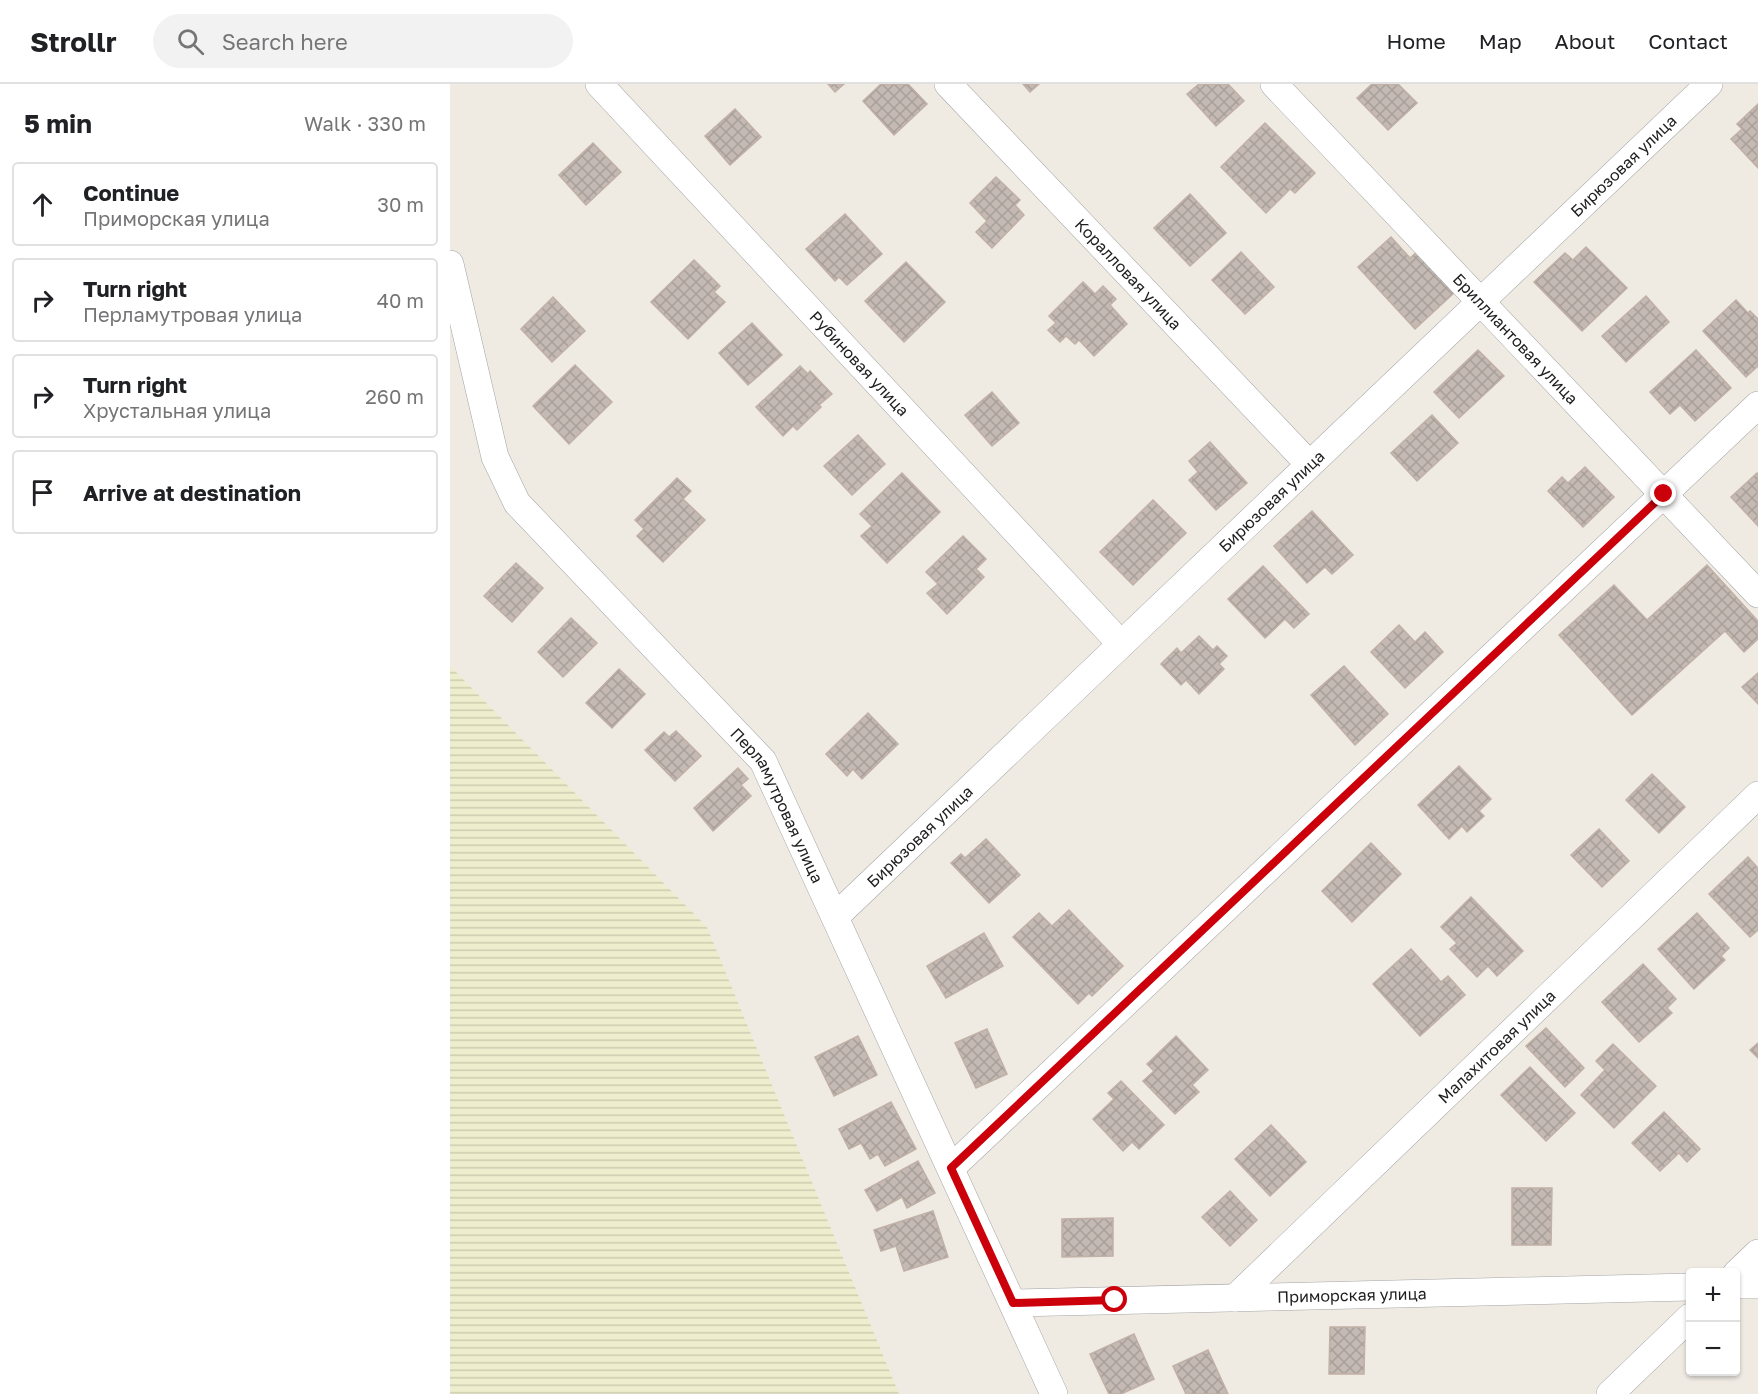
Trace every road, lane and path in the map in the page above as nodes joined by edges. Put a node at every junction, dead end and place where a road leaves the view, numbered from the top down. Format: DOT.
graph roads {
  1 [pos="599,84"];
  2 [pos="948,84"];
  3 [pos="1709,84"];
  4 [pos="1288,89"];
  5 [pos="450,264"];
  6 [pos="1480,301"];
  7 [pos="1758,405"];
  8 [pos="1309,464"];
  9 [pos="1664,494"];
  10 [pos="1758,594"];
  11 [pos="1121,644"];
  12 [pos="1758,795"];
  13 [pos="835,917"];
  14 [pos="951,1168"];
  15 [pos="1758,1252"];
  16 [pos="1740,1270"];
  17 [pos="1758,1285"];
  18 [pos="1740,1286"];
  19 [pos="1686,1287"];
  20 [pos="1235,1298"];
  21 [pos="1013,1303"];
  22 [pos="1686,1321"];
  23 [pos="1054,1394"];
  24 [pos="1610,1394"];
  1 -- 11 [label="street, Рубиновая улица"];
  2 -- 8 [label="street, Коралловая улица"];
  3 -- 6 [label="street, Бирюзовая улица"];
  4 -- 6 [label="street, Бриллиантовая улица"];
  5 -- 13 [label="street, Перламутровая улица"];
  6 -- 8 [label="street, Бирюзовая улица"];
  6 -- 9 [label="street, Бриллиантовая улица"];
  7 -- 9 [label="street"];
  8 -- 11 [label="street, Бирюзовая улица"];
  9 -- 10 [label="street, Бриллиантовая улица"];
  9 -- 14 [label="street"];
  11 -- 13 [label="street, Бирюзовая улица"];
  12 -- 20 [label="street, Малахитовая улица"];
  13 -- 14 [label="street, Перламутровая улица"];
  14 -- 21 [label="street, Перламутровая улица"];
  15 -- 16 [label="street"];
  17 -- 18 [label="street"];
  19 -- 20 [label="street, Приморская улица"];
  20 -- 21 [label="street, Приморская улица"];
  21 -- 23 [label="street, Перламутровая улица"];
  22 -- 24 [label="street"];
}
